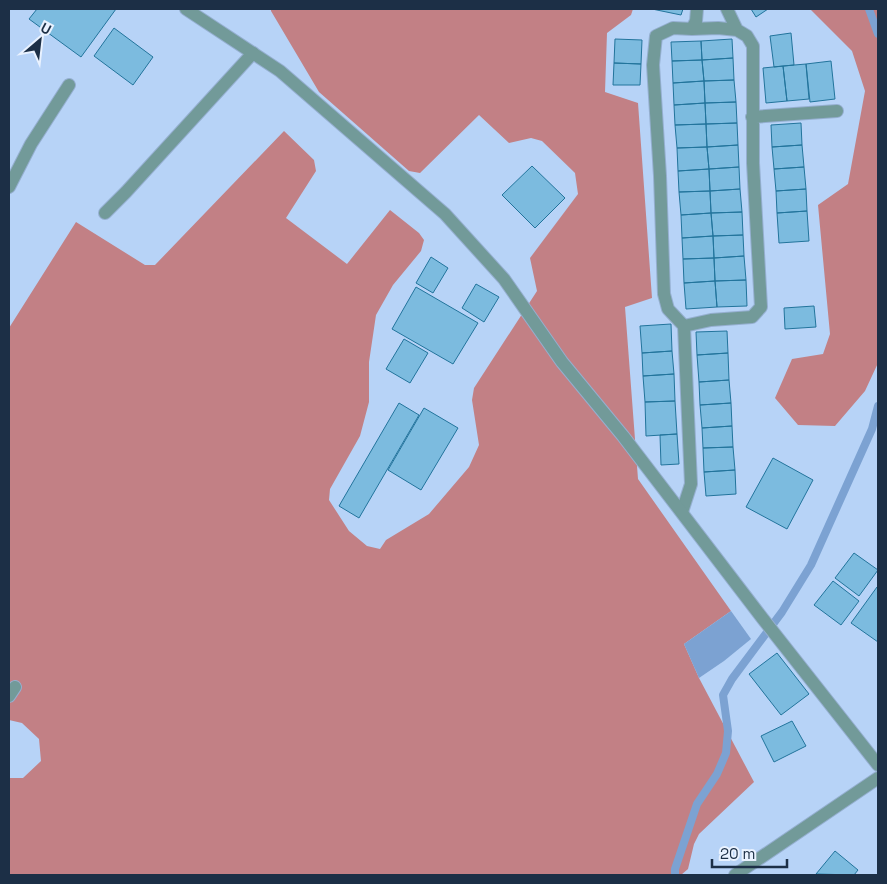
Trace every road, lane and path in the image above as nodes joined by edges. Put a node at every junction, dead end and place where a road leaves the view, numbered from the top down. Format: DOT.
graph roads {
  1 [pos="186,9"];
  2 [pos="697,9"];
  3 [pos="727,9"];
  4 [pos="692,29"];
  5 [pos="737,30"];
  6 [pos="253,53"];
  7 [pos="69,84"];
  8 [pos="837,111"];
  9 [pos="752,117"];
  10 [pos="9,187"];
  11 [pos="104,213"];
  12 [pos="684,326"];
  13 [pos="682,512"];
  14 [pos="878,765"];
  15 [pos="878,778"];
  16 [pos="735,875"];
  1 -- 6 [label="street"];
  2 -- 4 [label="street"];
  3 -- 5 [label="street"];
  4 -- 5 [label="street"];
  4 -- 12 [label="street"];
  5 -- 9 [label="street"];
  6 -- 11 [label="street"];
  6 -- 13 [label="street"];
  7 -- 10 [label="street"];
  8 -- 9 [label="street"];
  9 -- 12 [label="street"];
  12 -- 13 [label="street"];
  13 -- 14 [label="street"];
  15 -- 16 [label="street"];
}
